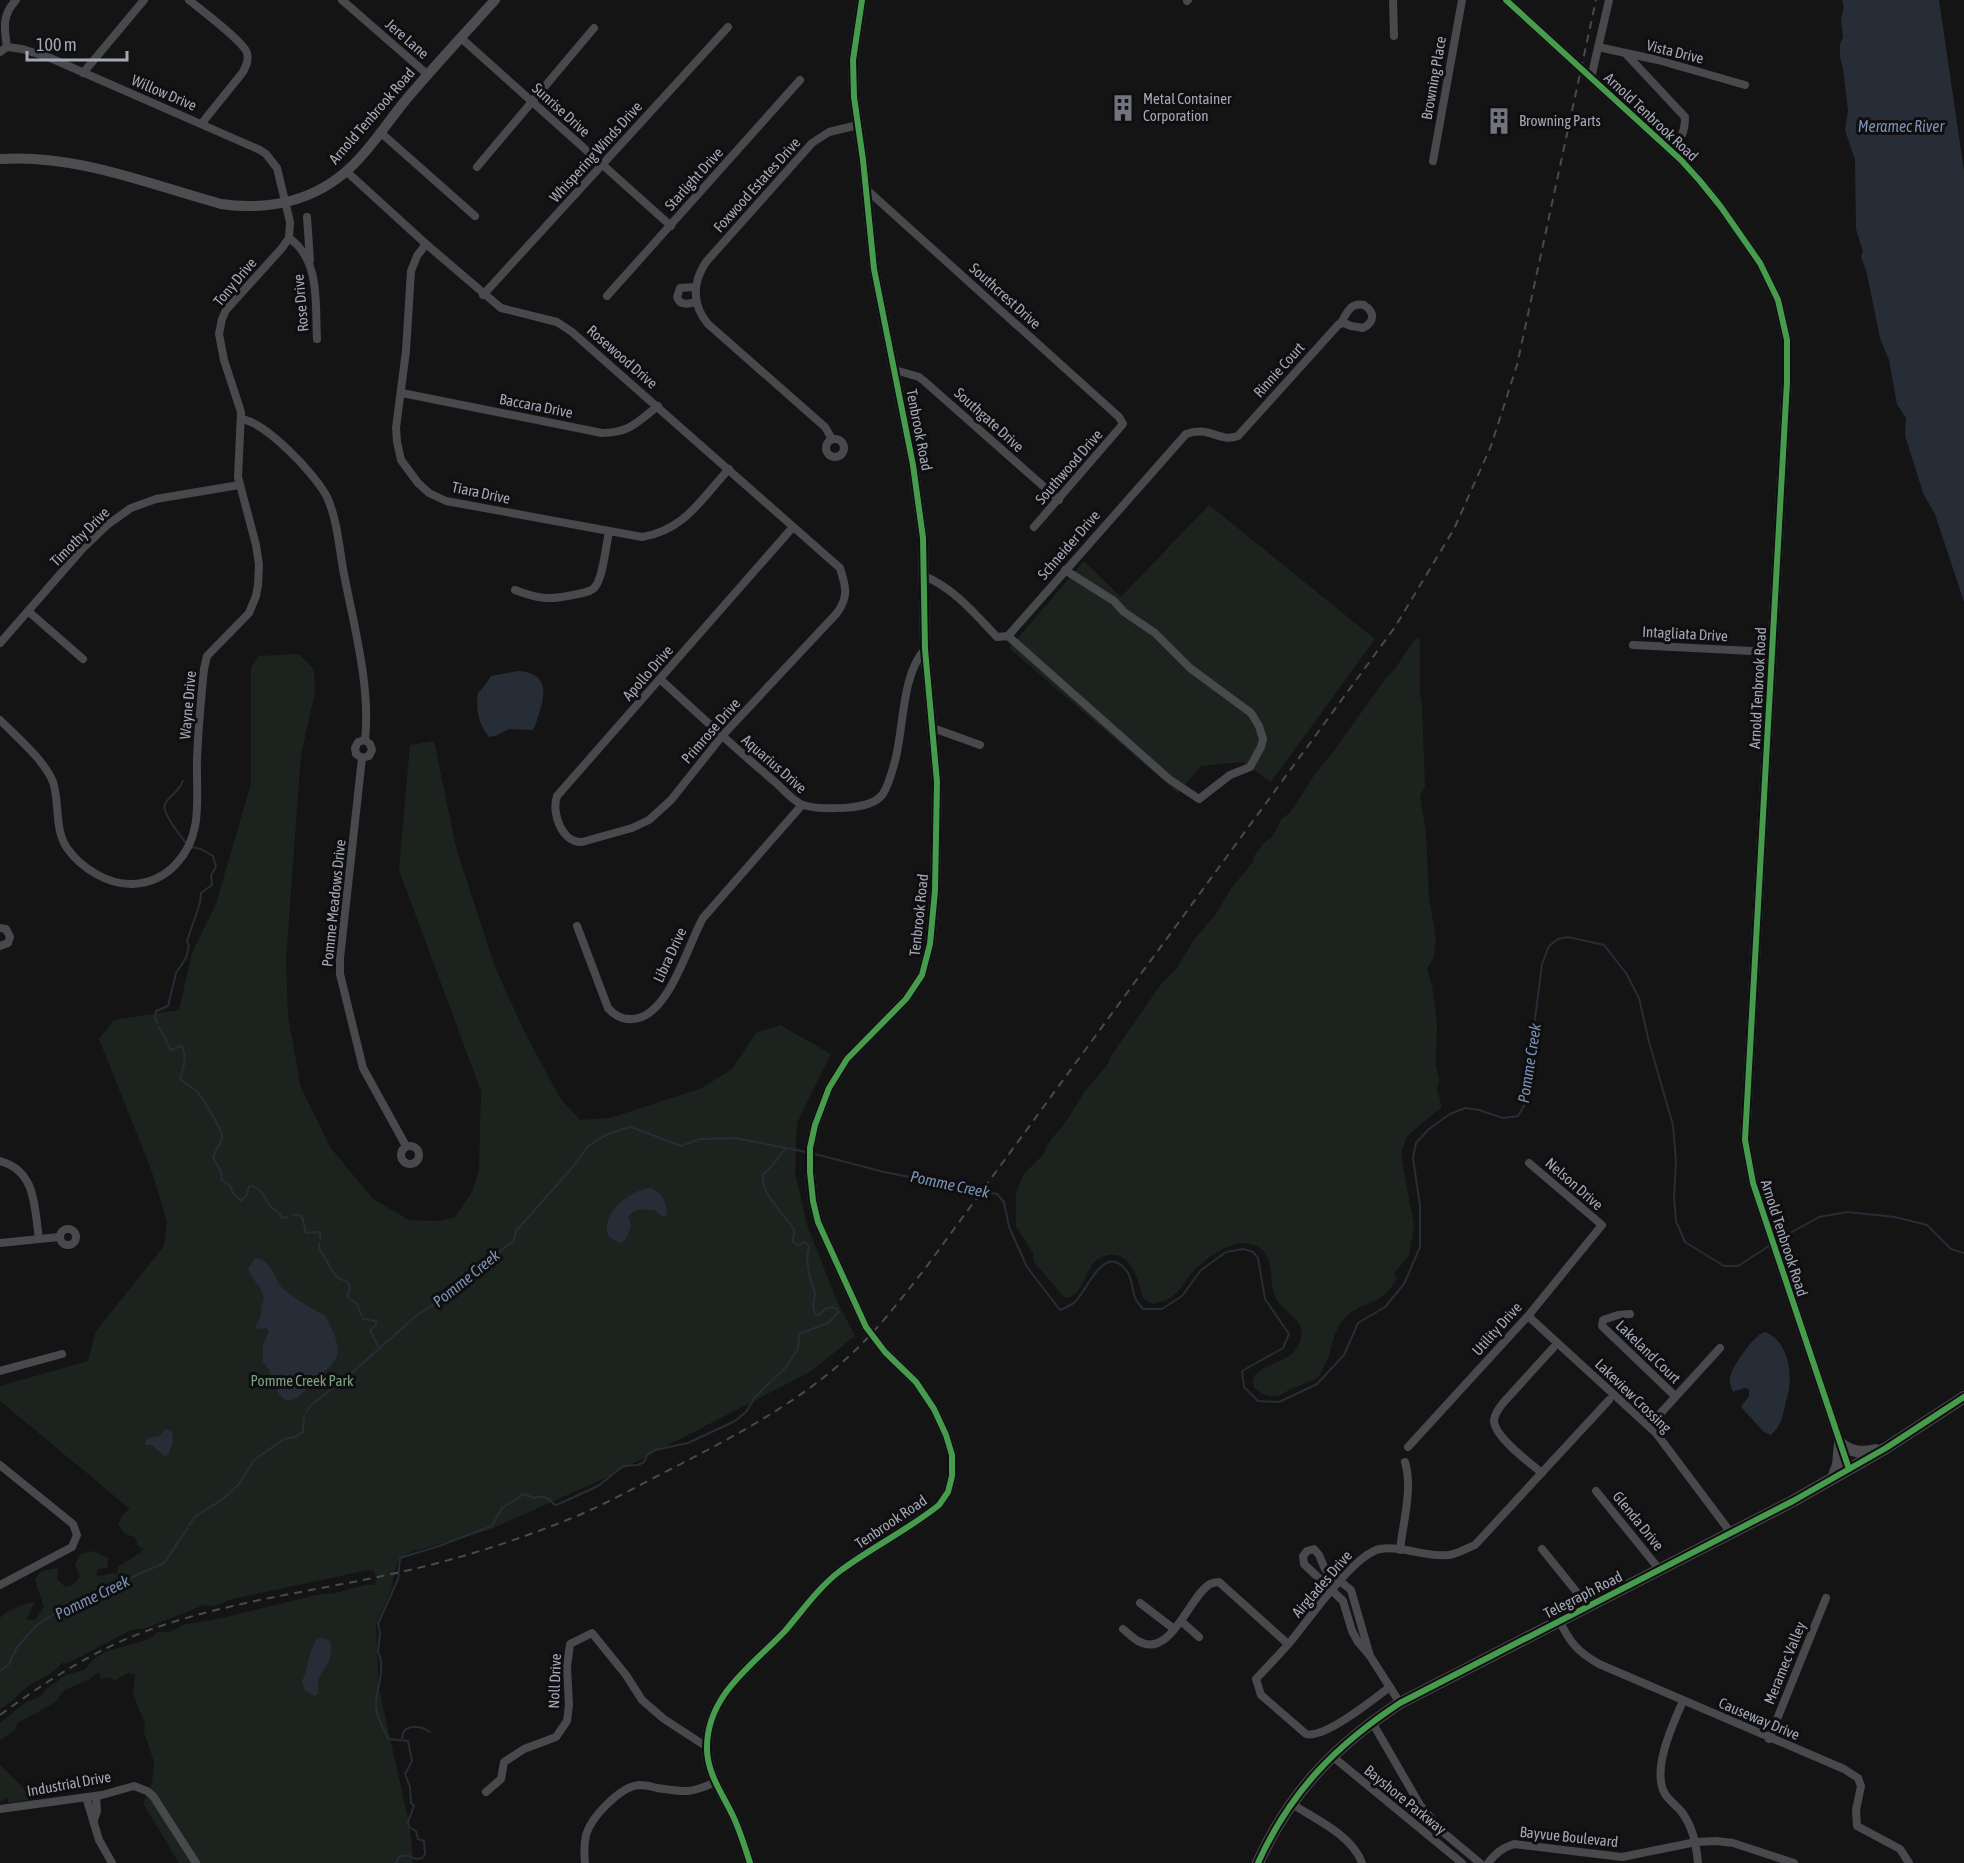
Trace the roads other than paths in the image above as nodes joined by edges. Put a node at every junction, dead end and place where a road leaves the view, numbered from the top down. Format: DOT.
graph roads {
  1 [pos="16,0"];
  2 [pos="144,0"];
  3 [pos="189,0"];
  4 [pos="342,0"];
  5 [pos="495,0"];
  6 [pos="862,0"];
  7 [pos="1393,0"];
  8 [pos="1462,0"];
  9 [pos="1506,0"];
  10 [pos="1609,0"];
  11 [pos="728,27"];
  12 [pos="594,28"];
  13 [pos="1394,36"];
  14 [pos="461,38"];
  15 [pos="1598,47"];
  16 [pos="4,49"];
  17 [pos="1627,55"];
  18 [pos="83,72"];
  19 [pos="428,74"];
  20 [pos="1591,78"];
  21 [pos="800,80"];
  22 [pos="1745,86"];
  23 [pos="531,103"];
  24 [pos="202,123"];
  25 [pos="858,125"];
  26 [pos="380,132"];
  27 [pos="1670,151"];
  28 [pos="0,159"];
  29 [pos="1433,161"];
  30 [pos="602,166"];
  31 [pos="477,167"];
  32 [pos="346,171"];
  33 [pos="867,190"];
  34 [pos="286,203"];
  35 [pos="475,216"];
  36 [pos="307,217"];
  37 [pos="670,226"];
  38 [pos="289,238"];
  39 [pos="426,244"];
  40 [pos="310,264"];
  41 [pos="695,287"];
  42 [pos="483,294"];
  43 [pos="607,296"];
  44 [pos="696,302"];
  45 [pos="1341,323"];
  46 [pos="317,339"];
  47 [pos="895,370"];
  48 [pos="402,393"];
  49 [pos="658,406"];
  50 [pos="241,419"];
  51 [pos="1123,424"];
  52 [pos="1238,436"];
  53 [pos="832,439"];
  54 [pos="729,469"];
  55 [pos="239,485"];
  56 [pos="1059,501"];
  57 [pos="793,527"];
  58 [pos="1034,527"];
  59 [pos="609,532"];
  60 [pos="1065,570"];
  61 [pos="924,576"];
  62 [pos="515,590"];
  63 [pos="845,601"];
  64 [pos="28,611"];
  65 [pos="1008,636"];
  66 [pos="0,643"];
  67 [pos="1633,645"];
  68 [pos="925,649"];
  69 [pos="1772,652"];
  70 [pos="83,659"];
  71 [pos="660,679"];
  72 [pos="0,720"];
  73 [pos="933,728"];
  74 [pos="722,736"];
  75 [pos="364,741"];
  76 [pos="980,745"];
  77 [pos="362,758"];
  78 [pos="802,805"];
  79 [pos="574,843"];
  80 [pos="577,926"];
  81 [pos="0,928"];
  82 [pos="0,946"];
  83 [pos="406,1146"];
  84 [pos="0,1161"];
  85 [pos="1529,1163"];
  86 [pos="1602,1225"];
  87 [pos="59,1237"];
  88 [pos="39,1238"];
  89 [pos="0,1243"];
  90 [pos="1630,1314"];
  91 [pos="1528,1316"];
  92 [pos="1553,1348"];
  93 [pos="1720,1348"];
  94 [pos="62,1354"];
  95 [pos="0,1371"];
  96 [pos="1675,1396"];
  97 [pos="1964,1396"];
  98 [pos="1609,1400"];
  99 [pos="1656,1433"];
  100 [pos="1840,1443"];
  101 [pos="1408,1448"];
  102 [pos="1886,1448"];
  103 [pos="1405,1462"];
  104 [pos="0,1465"];
  105 [pos="1850,1469"];
  106 [pos="1542,1473"];
  107 [pos="1833,1478"];
  108 [pos="1596,1491"];
  109 [pos="1731,1533"];
  110 [pos="1542,1549"];
  111 [pos="1400,1550"];
  112 [pos="1659,1569"];
  113 [pos="1339,1581"];
  114 [pos="0,1585"];
  115 [pos="1332,1590"];
  116 [pos="1826,1598"];
  117 [pos="1140,1603"];
  118 [pos="1588,1606"];
  119 [pos="1559,1620"];
  120 [pos="1181,1621"];
  121 [pos="1123,1629"];
  122 [pos="1172,1631"];
  123 [pos="1199,1637"];
  124 [pos="1288,1644"];
  125 [pos="1371,1656"];
  126 [pos="1390,1687"];
  127 [pos="1683,1701"];
  128 [pos="1400,1703"];
  129 [pos="1372,1722"];
  130 [pos="1769,1739"];
  131 [pos="707,1747"];
  132 [pos="1332,1756"];
  133 [pos="715,1782"];
  134 [pos="486,1792"];
  135 [pos="96,1796"];
  136 [pos="86,1797"];
  137 [pos="1292,1804"];
  138 [pos="98,1808"];
  139 [pos="0,1809"];
  140 [pos="88,1809"];
  141 [pos="94,1820"];
  142 [pos="1696,1842"];
  143 [pos="1622,1860"];
  144 [pos="108,1862"];
  145 [pos="196,1863"];
  146 [pos="585,1863"];
  147 [pos="750,1863"];
  148 [pos="1258,1863"];
  149 [pos="1362,1863"];
  150 [pos="1462,1863"];
  151 [pos="1480,1863"];
  152 [pos="1488,1863"];
  153 [pos="1698,1863"];
  154 [pos="1793,1863"];
  155 [pos="1909,1863"];
  1 -- 16 [label="street"];
  2 -- 18 [label="street"];
  3 -- 24 [label="street"];
  4 -- 19 [label="street, Jere Lane"];
  5 -- 14 [label="street, Arnold Tenbrook Road"];
  6 -- 25 [label="street, Tenbrook Road"];
  7 -- 13 [label="street"];
  8 -- 29 [label="street, Browning Place"];
  9 -- 20 [label="street, Arnold Tenbrook Road"];
  10 -- 15 [label="street"];
  11 -- 30 [label="street, Whispering Winds Drive"];
  12 -- 23 [label="street"];
  14 -- 19 [label="street, Arnold Tenbrook Road"];
  14 -- 23 [label="street, Sunrise Drive"];
  15 -- 17 [label="street, Vista Drive"];
  15 -- 20 [label="street"];
  16 -- 18 [label="street, Willow Drive"];
  17 -- 22 [label="street, Vista Drive"];
  17 -- 27 [label="street"];
  18 -- 24 [label="street, Willow Drive"];
  19 -- 26 [label="street, Arnold Tenbrook Road"];
  20 -- 27 [label="street, Arnold Tenbrook Road"];
  21 -- 37 [label="street, Starlight Drive"];
  23 -- 30 [label="street, Sunrise Drive"];
  23 -- 31 [label="street"];
  24 -- 34 [label="street, Willow Drive"];
  25 -- 33 [label="street, Tenbrook Road"];
  25 -- 41 [label="street, Foxwood Estates Drive"];
  26 -- 32 [label="street, Arnold Tenbrook Road"];
  26 -- 35 [label="street"];
  27 -- 69 [label="street, Arnold Tenbrook Road"];
  28 -- 34 [label="street, Arnold Tenbrook Road"];
  30 -- 37 [label="street, Sunrise Drive"];
  30 -- 42 [label="street, Whispering Winds Drive"];
  32 -- 34 [label="street, Arnold Tenbrook Road"];
  32 -- 39 [label="street, Rosewood Drive"];
  33 -- 47 [label="street, Tenbrook Road"];
  33 -- 51 [label="street, Southcrest Drive"];
  34 -- 38 [label="street"];
  36 -- 40 [label="street"];
  37 -- 43 [label="street, Starlight Drive"];
  38 -- 40 [label="street, Rose Drive"];
  38 -- 50 [label="street, Tony Drive"];
  39 -- 42 [label="street, Rosewood Drive"];
  39 -- 48 [label="street, Tiara Drive"];
  40 -- 46 [label="street, Rose Drive"];
  41 -- 44 [label="street, Foxwood Estates Drive"];
  41 -- 44 [label="street, Foxwood Estates Drive"];
  42 -- 49 [label="street, Rosewood Drive"];
  44 -- 53 [label="street, Foxwood Estates Drive"];
  45 -- 52 [label="street, Rinnie Court"];
  47 -- 56 [label="street, Southgate Drive"];
  47 -- 61 [label="street, Tenbrook Road"];
  48 -- 49 [label="street, Baccara Drive"];
  48 -- 59 [label="street, Tiara Drive"];
  49 -- 54 [label="street, Rosewood Drive"];
  50 -- 55 [label="street, Wayne Drive"];
  50 -- 75 [label="street, Pomme Meadows Drive"];
  51 -- 56 [label="street, Southwood Drive"];
  52 -- 60 [label="street, Schneider Drive"];
  54 -- 57 [label="street, Rosewood Drive"];
  54 -- 59 [label="street, Tiara Drive"];
  55 -- 64 [label="street, Timothy Drive"];
  55 -- 72 [label="street, Wayne Drive"];
  56 -- 58 [label="street, Southwood Drive"];
  57 -- 63 [label="street, Rosewood Drive"];
  57 -- 71 [label="street, Apollo Drive"];
  59 -- 62 [label="street"];
  60 -- 65 [label="street, Schneider Drive"];
  60 -- 65 [label="street"];
  61 -- 65 [label="street"];
  61 -- 68 [label="street, Tenbrook Road"];
  63 -- 74 [label="street, Primrose Drive"];
  64 -- 66 [label="street, Timothy Drive"];
  64 -- 70 [label="street"];
  67 -- 69 [label="street, Intagliata Drive"];
  68 -- 73 [label="street, Tenbrook Road"];
  68 -- 78 [label="street, Aquarius Drive"];
  69 -- 100 [label="street, Arnold Tenbrook Road"];
  71 -- 74 [label="street, Aquarius Drive"];
  71 -- 79 [label="street, Apollo Drive"];
  73 -- 76 [label="street"];
  73 -- 131 [label="street, Tenbrook Road"];
  74 -- 78 [label="street, Aquarius Drive"];
  74 -- 79 [label="street, Primrose Drive"];
  75 -- 77 [label="street, Pomme Meadows Drive"];
  75 -- 77 [label="street, Pomme Meadows Drive"];
  77 -- 83 [label="street, Pomme Meadows Drive"];
  78 -- 80 [label="street, Libra Drive"];
  81 -- 82 [label="street"];
  84 -- 88 [label="street"];
  85 -- 86 [label="street, Nelson Drive"];
  86 -- 91 [label="street, Utility Drive"];
  87 -- 88 [label="street"];
  88 -- 89 [label="street"];
  90 -- 96 [label="street, Lakeland Court"];
  91 -- 99 [label="street, Lakeview Crossing"];
  91 -- 101 [label="street, Utility Drive"];
  92 -- 106 [label="street"];
  93 -- 96 [label="street"];
  94 -- 95 [label="street"];
  96 -- 99 [label="street"];
  97 -- 102 [label="main road, Telegraph Road"];
  98 -- 106 [label="street, Airglades Drive"];
  99 -- 109 [label="street, Lakeview Crossing"];
  100 -- 102 [label="main road"];
  100 -- 105 [label="street, Arnold Tenbrook Road"];
  100 -- 107 [label="main road"];
  102 -- 105 [label="main road, Telegraph Road"];
  103 -- 111 [label="street"];
  104 -- 114 [label="street"];
  105 -- 107 [label="main road, Telegraph Road"];
  106 -- 111 [label="street, Airglades Drive"];
  107 -- 109 [label="main road, Telegraph Road"];
  108 -- 112 [label="street, Glenda Drive"];
  109 -- 112 [label="main road, Telegraph Road"];
  110 -- 118 [label="street"];
  111 -- 113 [label="street, Airglades Drive"];
  112 -- 118 [label="main road, Telegraph Road"];
  113 -- 115 [label="street, Airglades Drive"];
  113 -- 115 [label="street"];
  113 -- 125 [label="street"];
  115 -- 124 [label="street, Airglades Drive"];
  115 -- 125 [label="street"];
  116 -- 130 [label="street, Meramec Valley"];
  117 -- 122 [label="street"];
  118 -- 119 [label="main road, Telegraph Road"];
  119 -- 127 [label="street, Causeway Drive"];
  119 -- 128 [label="main road, Telegraph Road"];
  120 -- 122 [label="street"];
  120 -- 123 [label="street"];
  120 -- 124 [label="street"];
  121 -- 122 [label="street"];
  124 -- 126 [label="street, Airglades Drive"];
  125 -- 126 [label="street"];
  126 -- 128 [label="street"];
  127 -- 130 [label="street, Causeway Drive"];
  127 -- 142 [label="street"];
  128 -- 129 [label="main road, Telegraph Road"];
  129 -- 132 [label="main road, Telegraph Road"];
  129 -- 151 [label="street, Bayshore Parkway"];
  130 -- 155 [label="street, Causeway Drive"];
  131 -- 133 [label="street, Tenbrook Road"];
  131 -- 134 [label="street, Noll Drive"];
  132 -- 137 [label="main road, Telegraph Road"];
  132 -- 150 [label="street, Bayshore Parkway"];
  133 -- 146 [label="street"];
  133 -- 147 [label="street, Tenbrook Road"];
  135 -- 136 [label="street, Industrial Drive"];
  135 -- 138 [label="street"];
  135 -- 145 [label="street, Industrial Drive"];
  136 -- 139 [label="street, Industrial Drive"];
  136 -- 140 [label="street"];
  137 -- 148 [label="main road, Telegraph Road"];
  137 -- 149 [label="street"];
  138 -- 140 [label="street"];
  138 -- 141 [label="street"];
  140 -- 141 [label="street"];
  141 -- 144 [label="street"];
  142 -- 143 [label="street, Bayvue Boulevard"];
  142 -- 153 [label="street"];
  142 -- 154 [label="street, Bayvue Boulevard"];
  143 -- 152 [label="street, Bayvue Boulevard"];
}
